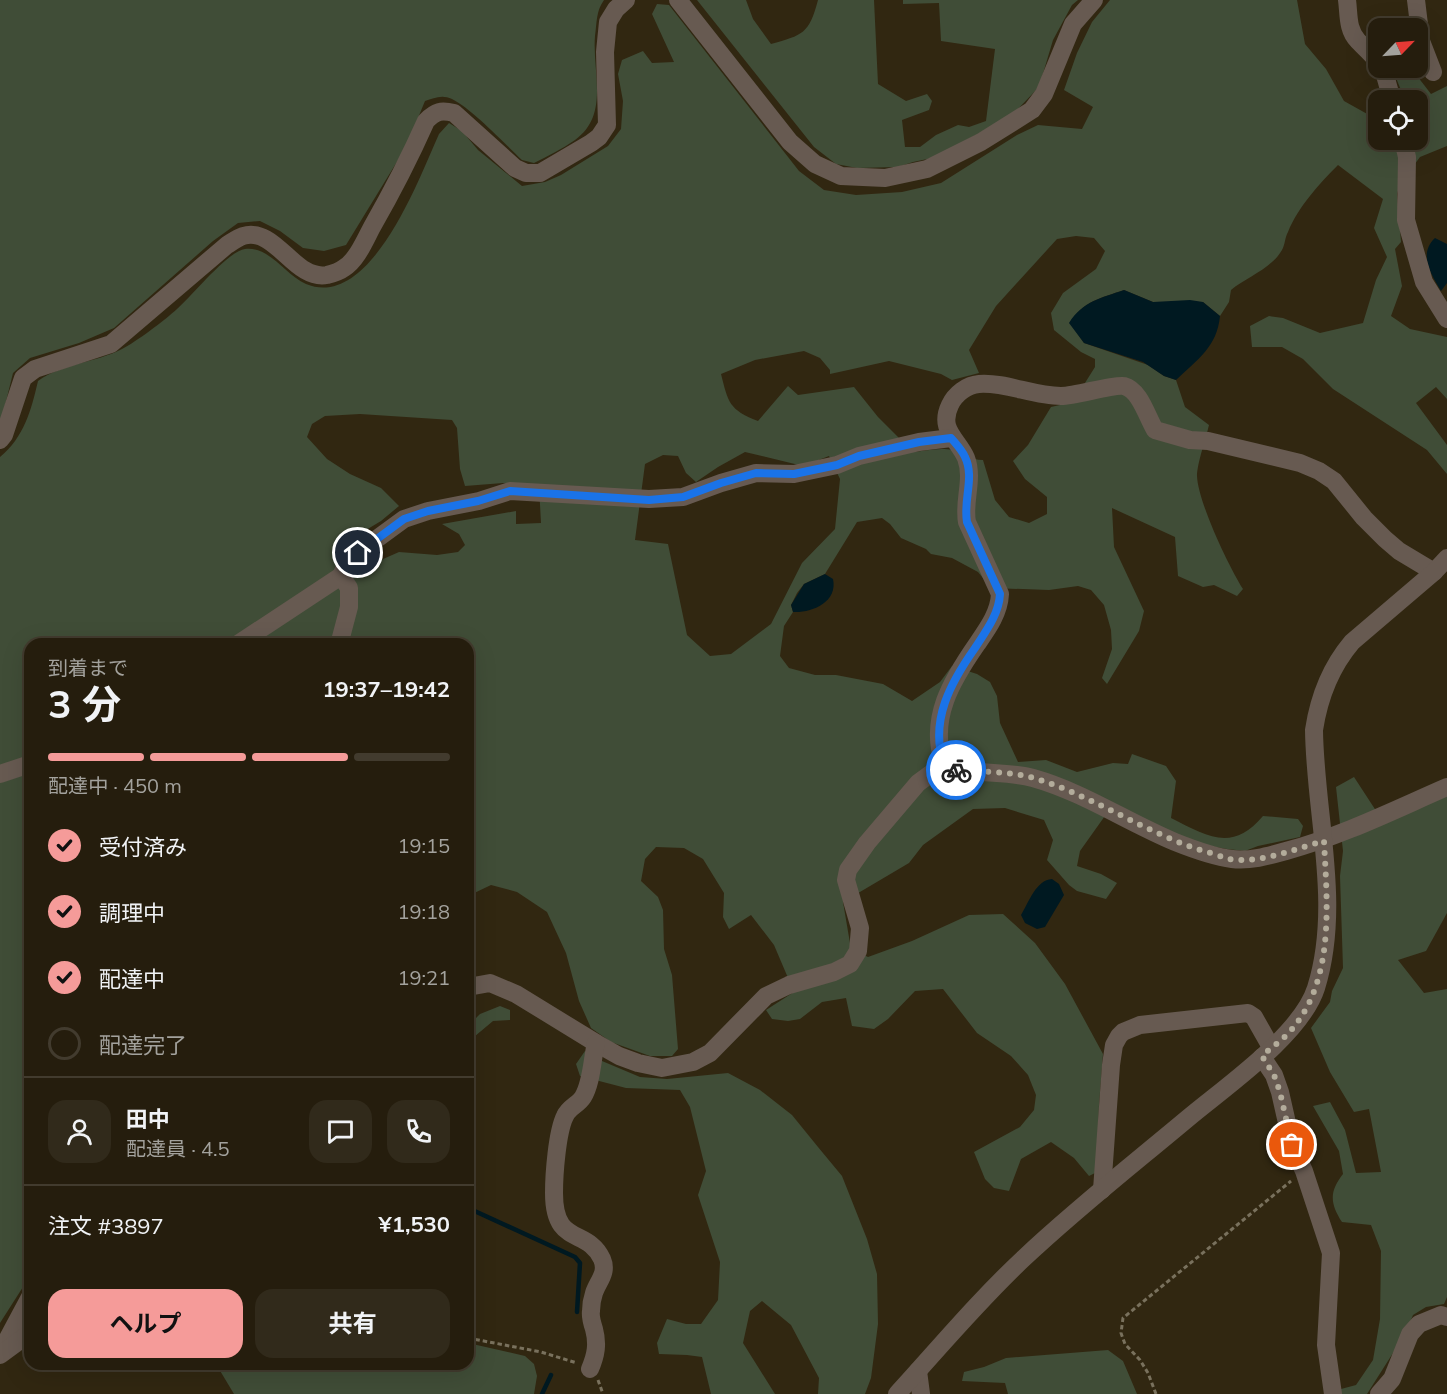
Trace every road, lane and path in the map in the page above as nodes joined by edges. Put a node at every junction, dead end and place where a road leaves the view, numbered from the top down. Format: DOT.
graph roads {
  1 [pos="626,0"];
  2 [pos="678,0"];
  3 [pos="1094,0"];
  4 [pos="1347,0"];
  5 [pos="1416,0"];
  6 [pos="1368,50"];
  7 [pos="1433,72"];
  8 [pos="1405,150"];
  9 [pos="1447,319"];
  10 [pos="951,438"];
  11 [pos="0,440"];
  12 [pos="1447,558"];
  13 [pos="1434,572"];
  14 [pos="341,576"];
  15 [pos="247,638"];
  16 [pos="341,638"];
  17 [pos="944,764"];
  18 [pos="24,766"];
  19 [pos="0,774"];
  20 [pos="1447,787"];
  21 [pos="1324,841"];
  22 [pos="474,986"];
  23 [pos="596,1043"];
  24 [pos="1267,1052"];
  25 [pos="1304,1171"];
  26 [pos="1102,1190"];
  27 [pos="24,1308"];
  28 [pos="1447,1317"];
  29 [pos="24,1337"];
  30 [pos="474,1339"];
  31 [pos="0,1354"];
  32 [pos="590,1369"];
  33 [pos="918,1371"];
  34 [pos="603,1394"];
  35 [pos="897,1394"];
  36 [pos="921,1394"];
  37 [pos="1156,1394"];
  38 [pos="1333,1394"];
  39 [pos="1378,1394"];
  1 -- 11 [label="street"];
  2 -- 3 [label="street"];
  4 -- 6 [label="street"];
  5 -- 7 [label="street"];
  8 -- 9 [label="street"];
  10 -- 13 [label="street"];
  10 -- 14 [label="street"];
  10 -- 17 [label="street"];
  12 -- 13 [label="street"];
  13 -- 21 [label="street"];
  14 -- 15 [label="street"];
  14 -- 16 [label="street"];
  17 -- 21 [label="street"];
  17 -- 23 [label="street"];
  18 -- 19 [label="street"];
  20 -- 21 [label="street"];
  21 -- 24 [label="street"];
  22 -- 23 [label="street"];
  23 -- 32 [label="street"];
  24 -- 25 [label="street"];
  24 -- 26 [label="street"];
  24 -- 26 [label="street"];
  25 -- 37 [label="path"];
  25 -- 38 [label="street"];
  26 -- 33 [label="street"];
  27 -- 31 [label="street"];
  28 -- 39 [label="street"];
  29 -- 31 [label="street"];
  30 -- 32 [label="path"];
  32 -- 34 [label="path"];
  33 -- 35 [label="street"];
  33 -- 36 [label="street"];
}
